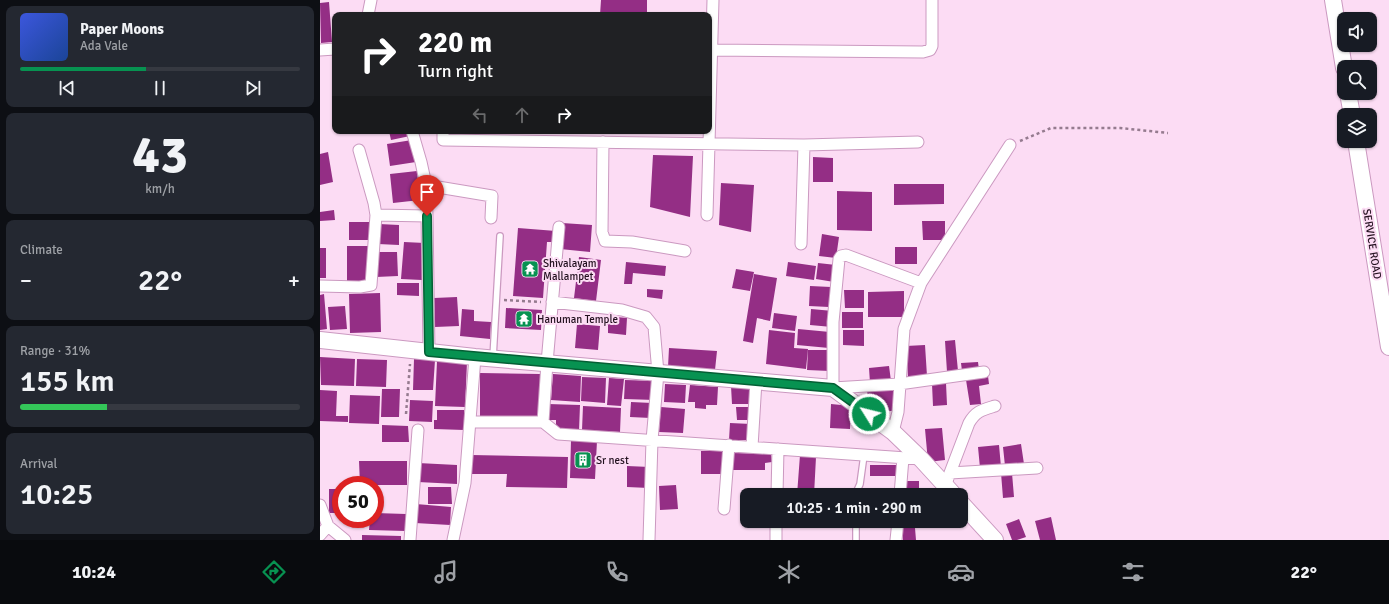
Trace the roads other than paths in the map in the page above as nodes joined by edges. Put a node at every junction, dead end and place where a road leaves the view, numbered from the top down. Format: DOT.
graph roads {
  1 [pos="372,0"];
  2 [pos="713,0"];
  3 [pos="932,0"];
  4 [pos="1333,0"];
  5 [pos="369,12"];
  6 [pos="712,25"];
  7 [pos="332,49"];
  8 [pos="320,50"];
  9 [pos="712,50"];
  10 [pos="1343,60"];
  11 [pos="413,134"];
  12 [pos="443,134"];
  13 [pos="709,134"];
  14 [pos="603,142"];
  15 [pos="918,142"];
  16 [pos="709,144"];
  17 [pos="804,145"];
  18 [pos="1010,145"];
  19 [pos="1357,148"];
  20 [pos="359,150"];
  21 [pos="426,185"];
  22 [pos="376,215"];
  23 [pos="708,215"];
  24 [pos="427,216"];
  25 [pos="491,218"];
  26 [pos="558,227"];
  27 [pos="500,236"];
  28 [pos="801,244"];
  29 [pos="685,251"];
  30 [pos="922,283"];
  31 [pos="320,286"];
  32 [pos="552,302"];
  33 [pos="320,340"];
  34 [pos="1389,347"];
  35 [pos="429,352"];
  36 [pos="475,357"];
  37 [pos="493,359"];
  38 [pos="547,363"];
  39 [pos="984,372"];
  40 [pos="658,373"];
  41 [pos="756,381"];
  42 [pos="899,384"];
  43 [pos="833,388"];
  44 [pos="995,406"];
  45 [pos="470,422"];
  46 [pos="543,422"];
  47 [pos="418,430"];
  48 [pos="893,432"];
  49 [pos="652,440"];
  50 [pos="729,445"];
  51 [pos="752,447"];
  52 [pos="778,449"];
  53 [pos="864,455"];
  54 [pos="903,458"];
  55 [pos="921,459"];
  56 [pos="1037,468"];
  57 [pos="950,485"];
  58 [pos="777,488"];
  59 [pos="858,488"];
  60 [pos="901,488"];
  61 [pos="320,505"];
  62 [pos="724,509"];
  63 [pos="968,511"];
  64 [pos="328,526"];
  65 [pos="776,528"];
  66 [pos="856,528"];
  67 [pos="897,528"];
  68 [pos="320,535"];
  69 [pos="345,540"];
  70 [pos="410,540"];
  71 [pos="453,540"];
  72 [pos="649,540"];
  73 [pos="776,540"];
  74 [pos="856,540"];
  75 [pos="896,540"];
  76 [pos="995,540"];
  1 -- 5 [label="street"];
  2 -- 6 [label="street"];
  3 -- 9 [label="street"];
  4 -- 10 [label="main road"];
  7 -- 8 [label="street"];
  11 -- 21 [label="street"];
  12 -- 14 [label="street"];
  13 -- 16 [label="street"];
  14 -- 16 [label="street"];
  14 -- 29 [label="street"];
  15 -- 17 [label="street"];
  16 -- 17 [label="street"];
  16 -- 23 [label="street"];
  17 -- 28 [label="street"];
  18 -- 30 [label="street"];
  19 -- 34 [label="main road, SERVICE ROAD"];
  20 -- 22 [label="street"];
  21 -- 24 [label="street"];
  21 -- 25 [label="street"];
  22 -- 24 [label="street"];
  22 -- 31 [label="street"];
  24 -- 35 [label="street"];
  26 -- 32 [label="street"];
  27 -- 37 [label="lane"];
  30 -- 42 [label="street"];
  30 -- 43 [label="street"];
  32 -- 38 [label="street"];
  32 -- 40 [label="street"];
  33 -- 35 [label="main road"];
  35 -- 36 [label="main road"];
  36 -- 37 [label="main road"];
  36 -- 45 [label="street"];
  37 -- 38 [label="main road"];
  38 -- 40 [label="main road"];
  38 -- 46 [label="street"];
  39 -- 42 [label="street"];
  40 -- 41 [label="main road"];
  40 -- 49 [label="street"];
  41 -- 43 [label="main road"];
  41 -- 51 [label="street"];
  42 -- 43 [label="street"];
  42 -- 48 [label="street"];
  43 -- 48 [label="main road"];
  44 -- 57 [label="street"];
  45 -- 46 [label="street"];
  45 -- 71 [label="street"];
  46 -- 49 [label="street"];
  47 -- 70 [label="street"];
  48 -- 55 [label="main road"];
  49 -- 50 [label="street"];
  49 -- 72 [label="street"];
  50 -- 51 [label="street"];
  50 -- 62 [label="street"];
  51 -- 52 [label="street"];
  52 -- 53 [label="street"];
  52 -- 58 [label="street"];
  53 -- 54 [label="street"];
  53 -- 59 [label="lane"];
  54 -- 55 [label="street"];
  54 -- 60 [label="street"];
  55 -- 57 [label="main road"];
  56 -- 57 [label="street"];
  61 -- 64 [label="street"];
  63 -- 76 [label="main road"];
  64 -- 68 [label="street"];
  64 -- 69 [label="street"];
  65 -- 73 [label="street"];
  66 -- 74 [label="lane"];
  67 -- 75 [label="street"];
}
